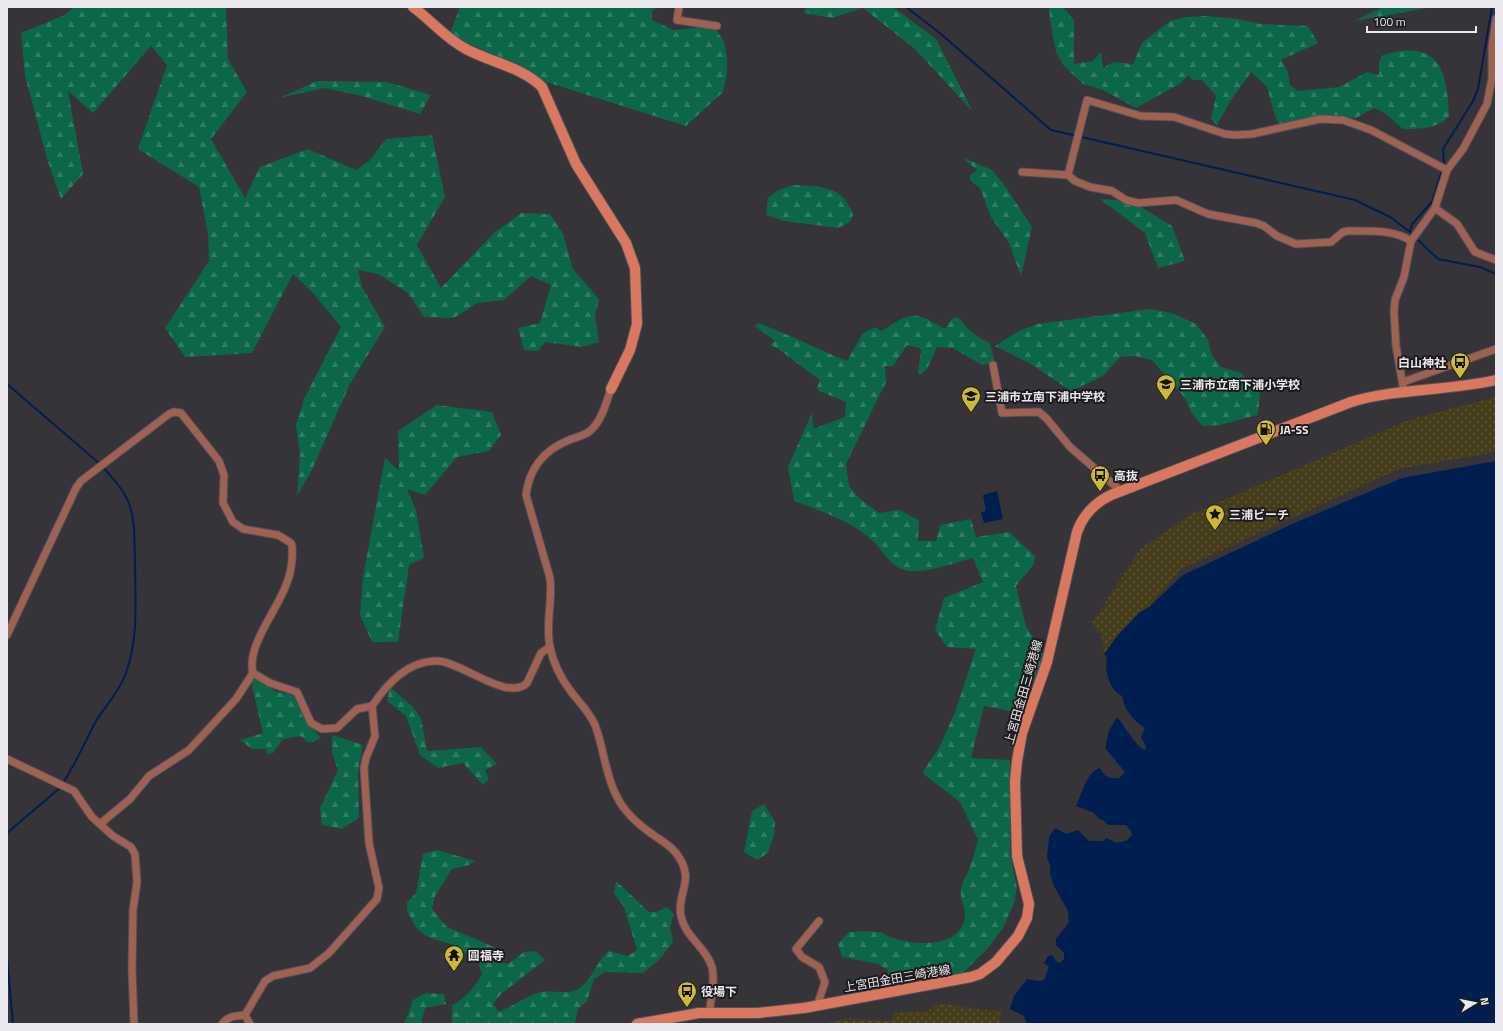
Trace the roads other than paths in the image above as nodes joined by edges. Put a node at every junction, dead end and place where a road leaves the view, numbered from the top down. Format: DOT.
graph roads {
  1 [pos="413,7"];
  2 [pos="679,7"];
  3 [pos="1496,18"];
  4 [pos="717,26"];
  5 [pos="1444,168"];
  6 [pos="1022,172"];
  7 [pos="1068,175"];
  8 [pos="1435,208"];
  9 [pos="1411,241"];
  10 [pos="1496,260"];
  11 [pos="1496,349"];
  12 [pos="993,365"];
  13 [pos="1496,380"];
  14 [pos="1403,387"];
  15 [pos="611,389"];
  16 [pos="1121,491"];
  17 [pos="7,635"];
  18 [pos="550,647"];
  19 [pos="253,673"];
  20 [pos="372,706"];
  21 [pos="7,759"];
  22 [pos="100,824"];
  23 [pos="820,921"];
  24 [pos="817,1006"];
  25 [pos="710,1012"];
  26 [pos="244,1015"];
  27 [pos="134,1024"];
  28 [pos="222,1024"];
  29 [pos="250,1024"];
  30 [pos="637,1024"];
  1 -- 15 [label="main road"];
  2 -- 4 [label="street"];
  3 -- 5 [label="street"];
  5 -- 7 [label="street"];
  5 -- 8 [label="street"];
  6 -- 7 [label="street"];
  7 -- 9 [label="street"];
  8 -- 9 [label="street"];
  8 -- 10 [label="street"];
  9 -- 14 [label="street"];
  11 -- 14 [label="street"];
  12 -- 16 [label="street"];
  13 -- 14 [label="main road, 上宮田金田三崎港線"];
  14 -- 16 [label="main road, 上宮田金田三崎港線"];
  15 -- 18 [label="street"];
  16 -- 24 [label="main road, 上宮田金田三崎港線"];
  17 -- 19 [label="street"];
  18 -- 20 [label="street"];
  18 -- 25 [label="street"];
  19 -- 20 [label="street"];
  19 -- 22 [label="street"];
  20 -- 26 [label="street"];
  21 -- 22 [label="street"];
  22 -- 27 [label="street"];
  23 -- 24 [label="street"];
  24 -- 25 [label="main road, 上宮田金田三崎港線"];
  25 -- 30 [label="main road, 上宮田金田三崎港線"];
  26 -- 28 [label="street"];
  26 -- 29 [label="street"];
}
